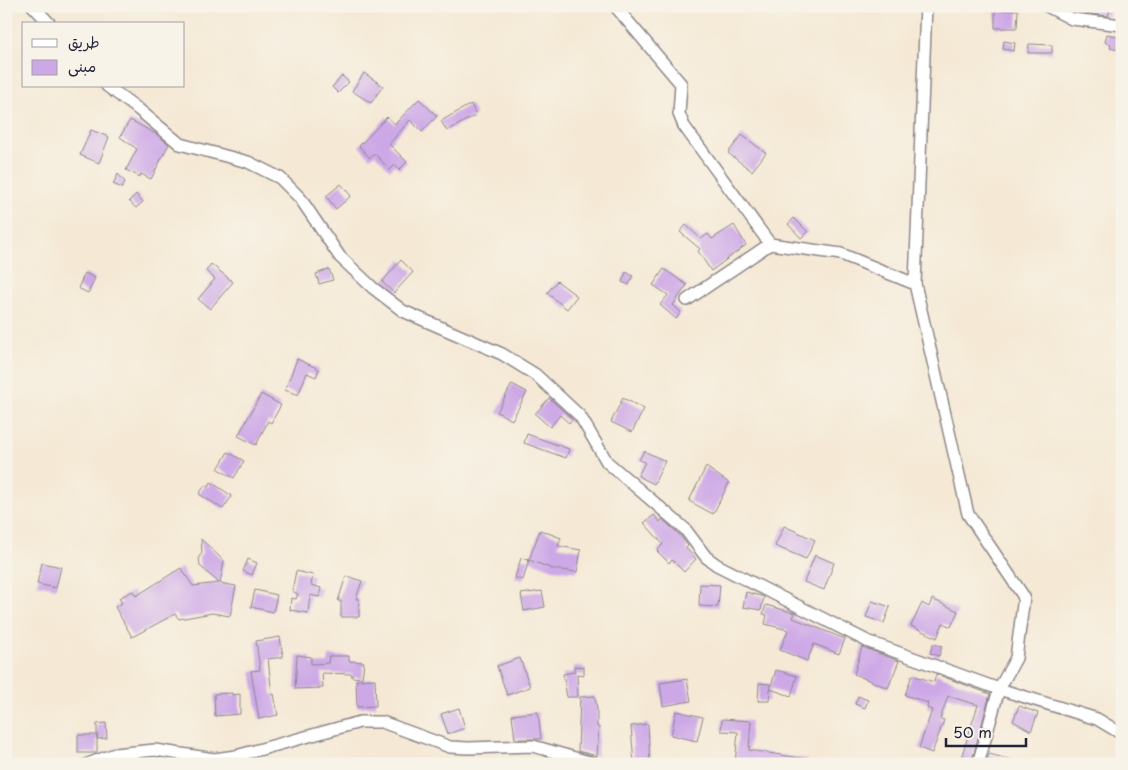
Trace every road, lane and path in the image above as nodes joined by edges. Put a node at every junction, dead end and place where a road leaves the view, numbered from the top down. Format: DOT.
graph roads {
  1 [pos="33,6"];
  2 [pos="615,6"];
  3 [pos="926,6"];
  4 [pos="1047,6"];
  5 [pos="48,22"];
  6 [pos="1122,25"];
  7 [pos="109,88"];
  8 [pos="770,244"];
  9 [pos="915,284"];
  10 [pos="687,300"];
  11 [pos="999,689"];
  12 [pos="1122,734"];
  13 [pos="88,764"];
  14 [pos="596,764"];
  15 [pos="978,764"];
  1 -- 5 [label="street"];
  2 -- 8 [label="street"];
  3 -- 9 [label="street"];
  4 -- 6 [label="street"];
  7 -- 11 [label="street"];
  8 -- 9 [label="street"];
  8 -- 10 [label="street"];
  9 -- 11 [label="street"];
  11 -- 12 [label="street"];
  11 -- 15 [label="street"];
  13 -- 14 [label="street"];
}
